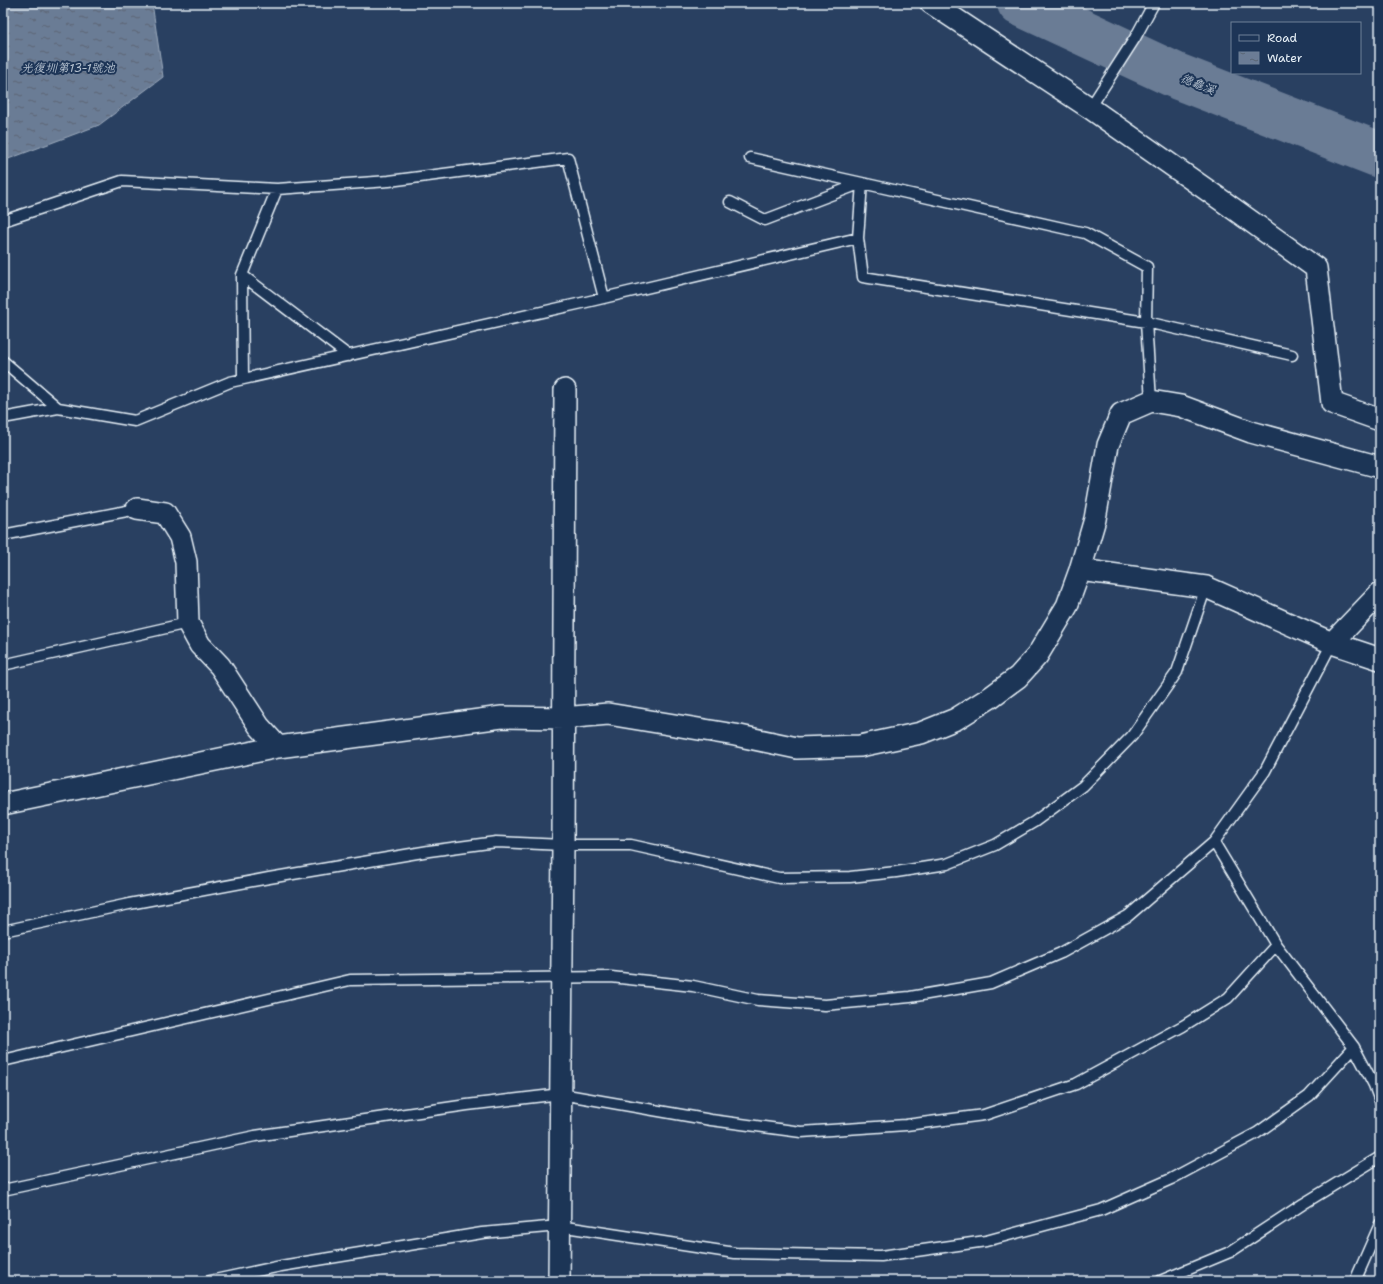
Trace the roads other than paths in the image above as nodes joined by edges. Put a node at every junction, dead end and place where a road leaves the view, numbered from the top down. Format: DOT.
graph roads {
  1 [pos="931,3"];
  2 [pos="1154,3"];
  3 [pos="1090,108"];
  4 [pos="750,158"];
  5 [pos="862,183"];
  6 [pos="277,189"];
  7 [pos="730,202"];
  8 [pos="3,221"];
  9 [pos="858,238"];
  10 [pos="242,275"];
  11 [pos="604,298"];
  12 [pos="1146,322"];
  13 [pos="1292,355"];
  14 [pos="349,356"];
  15 [pos="3,361"];
  16 [pos="243,379"];
  17 [pos="565,390"];
  18 [pos="1151,401"];
  19 [pos="58,408"];
  20 [pos="3,418"];
  21 [pos="1380,420"];
  22 [pos="1380,467"];
  23 [pos="137,509"];
  24 [pos="3,535"];
  25 [pos="1080,570"];
  26 [pos="1206,587"];
  27 [pos="1380,593"];
  28 [pos="188,623"];
  29 [pos="1332,643"];
  30 [pos="1380,659"];
  31 [pos="3,665"];
  32 [pos="563,718"];
  33 [pos="278,747"];
  34 [pos="3,804"];
  35 [pos="1214,842"];
  36 [pos="563,845"];
  37 [pos="3,931"];
  38 [pos="1276,945"];
  39 [pos="562,977"];
  40 [pos="1354,1047"];
  41 [pos="3,1061"];
  42 [pos="561,1094"];
  43 [pos="1380,1102"];
  44 [pos="1380,1157"];
  45 [pos="3,1190"];
  46 [pos="1380,1224"];
  47 [pos="559,1226"];
  48 [pos="210,1281"];
  49 [pos="559,1281"];
  50 [pos="1160,1281"];
  51 [pos="1355,1281"];
  1 -- 3 [label="street"];
  2 -- 3 [label="lane"];
  3 -- 21 [label="street"];
  4 -- 5 [label="lane"];
  5 -- 7 [label="lane"];
  5 -- 9 [label="lane"];
  5 -- 12 [label="lane"];
  6 -- 8 [label="lane"];
  6 -- 10 [label="lane"];
  6 -- 11 [label="lane"];
  9 -- 11 [label="lane"];
  9 -- 12 [label="lane"];
  10 -- 14 [label="lane"];
  10 -- 16 [label="lane"];
  11 -- 14 [label="lane"];
  12 -- 13 [label="lane"];
  12 -- 18 [label="lane"];
  14 -- 16 [label="lane"];
  15 -- 19 [label="lane"];
  16 -- 19 [label="lane"];
  17 -- 32 [label="street"];
  18 -- 22 [label="street"];
  18 -- 25 [label="street"];
  19 -- 20 [label="lane"];
  23 -- 24 [label="lane"];
  23 -- 28 [label="street"];
  25 -- 26 [label="street"];
  25 -- 32 [label="street"];
  26 -- 29 [label="street"];
  26 -- 36 [label="lane"];
  27 -- 29 [label="street"];
  28 -- 31 [label="lane"];
  28 -- 33 [label="street"];
  29 -- 30 [label="street"];
  29 -- 35 [label="lane"];
  32 -- 33 [label="street"];
  32 -- 36 [label="street"];
  33 -- 34 [label="street"];
  35 -- 38 [label="lane"];
  35 -- 39 [label="lane"];
  36 -- 37 [label="lane"];
  36 -- 39 [label="street"];
  38 -- 40 [label="lane"];
  38 -- 42 [label="lane"];
  39 -- 41 [label="lane"];
  39 -- 42 [label="street"];
  40 -- 43 [label="lane"];
  40 -- 47 [label="lane"];
  42 -- 45 [label="lane"];
  42 -- 47 [label="street"];
  44 -- 50 [label="lane"];
  46 -- 51 [label="lane"];
  47 -- 48 [label="lane"];
  47 -- 49 [label="street"];
}
